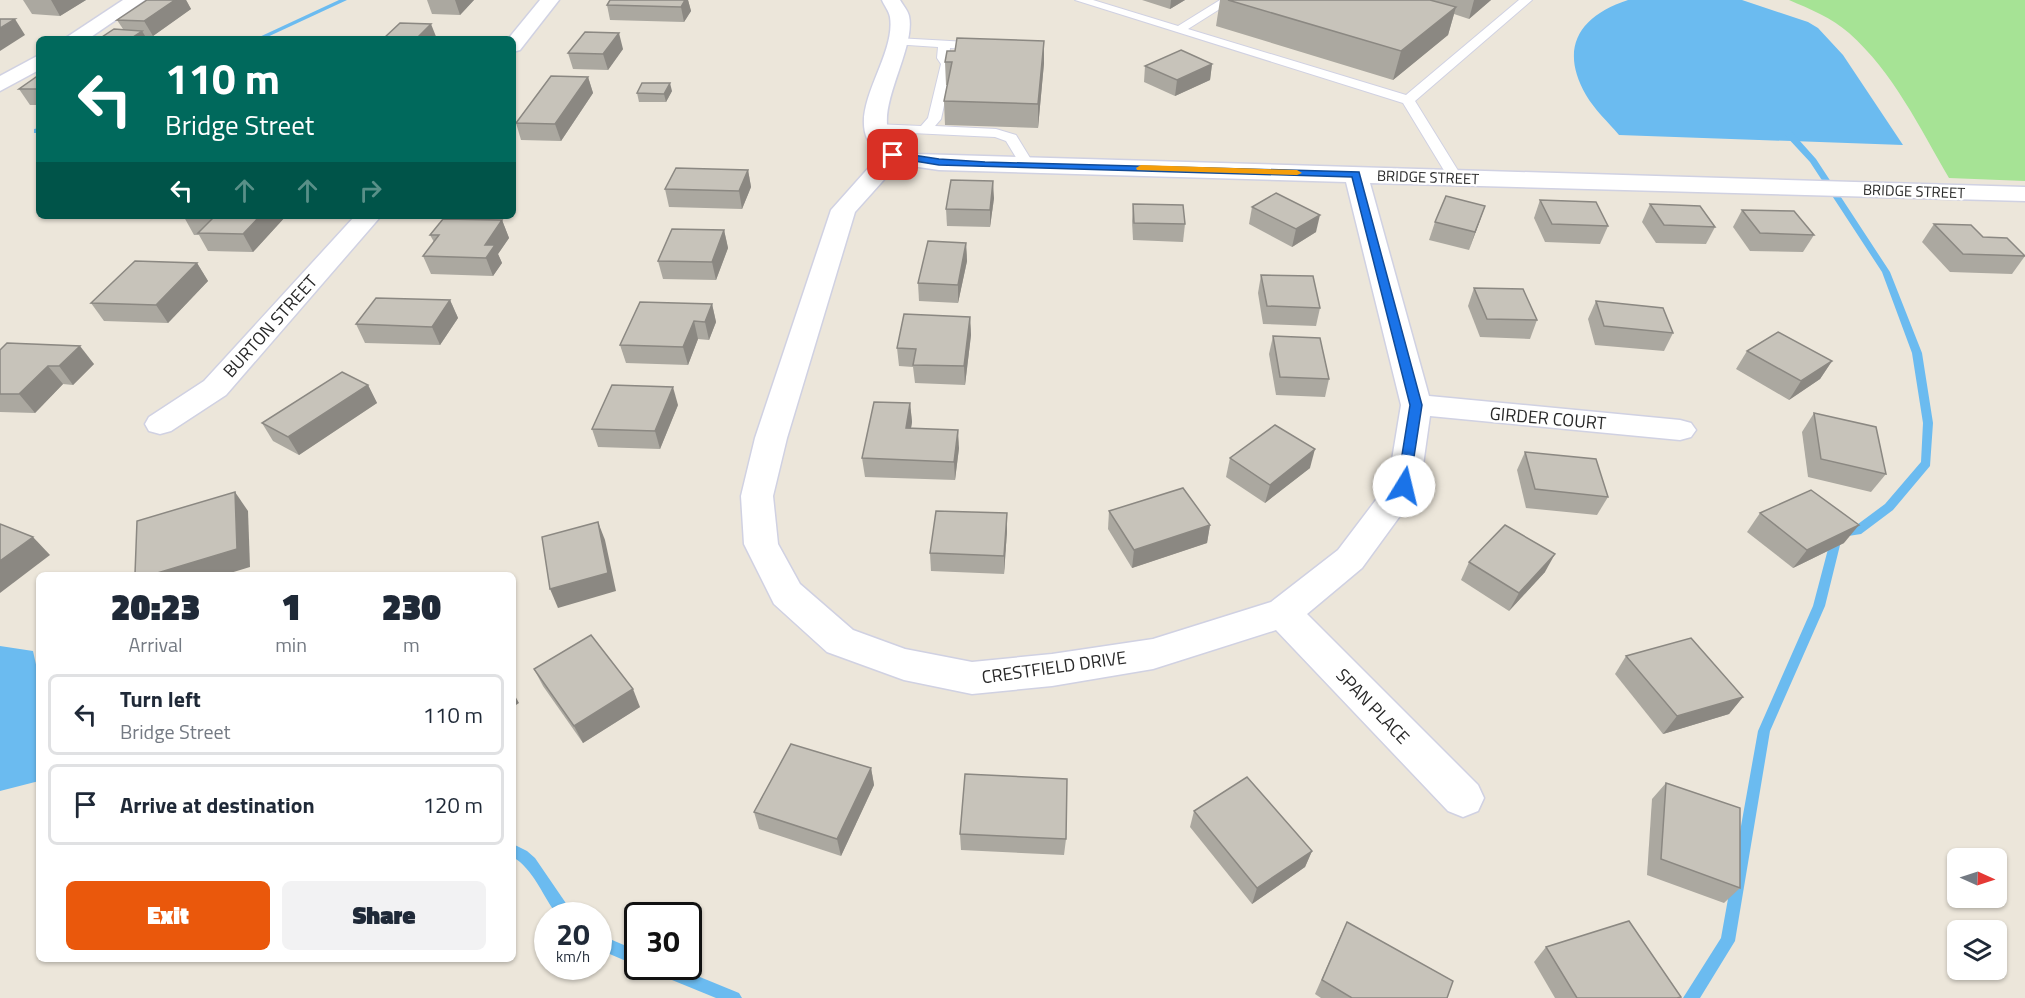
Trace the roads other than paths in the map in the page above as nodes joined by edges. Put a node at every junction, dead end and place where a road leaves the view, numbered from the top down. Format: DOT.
graph roads {
  1 [pos="136,0"];
  2 [pos="550,0"];
  3 [pos="891,0"];
  4 [pos="1081,0"];
  5 [pos="1228,0"];
  6 [pos="1526,0"];
  7 [pos="1179,30"];
  8 [pos="79,36"];
  9 [pos="516,42"];
  10 [pos="897,42"];
  11 [pos="944,44"];
  12 [pos="991,46"];
  13 [pos="36,63"];
  14 [pos="0,85"];
  15 [pos="1408,100"];
  16 [pos="875,128"];
  17 [pos="925,130"];
  18 [pos="893,155"];
  19 [pos="1028,166"];
  20 [pos="1356,174"];
  21 [pos="1455,177"];
  22 [pos="2025,194"];
  23 [pos="366,219"];
  24 [pos="1416,405"];
  25 [pos="160,424"];
  26 [pos="1680,430"];
  27 [pos="1283,613"];
  28 [pos="1463,798"];
  1 -- 8 [label="street"];
  2 -- 9 [label="street"];
  3 -- 10 [label="street"];
  4 -- 7 [label="lane"];
  5 -- 7 [label="lane"];
  6 -- 15 [label="lane"];
  7 -- 15 [label="lane"];
  10 -- 11 [label="lane"];
  10 -- 16 [label="street"];
  11 -- 12 [label="lane"];
  11 -- 17 [label="lane"];
  13 -- 14 [label="street"];
  15 -- 21 [label="lane"];
  16 -- 17 [label="lane"];
  16 -- 18 [label="street"];
  17 -- 19 [label="lane"];
  18 -- 19 [label="street, BRIDGE STREET"];
  18 -- 27 [label="street, CRESTFIELD DRIVE"];
  19 -- 20 [label="street, BRIDGE STREET"];
  20 -- 21 [label="street, BRIDGE STREET"];
  20 -- 24 [label="street, CRESTFIELD DRIVE"];
  21 -- 22 [label="street, BRIDGE STREET"];
  23 -- 25 [label="street, BURTON STREET"];
  24 -- 26 [label="street, GIRDER COURT"];
  24 -- 27 [label="street, CRESTFIELD DRIVE"];
  27 -- 28 [label="street, SPAN PLACE"];
}
